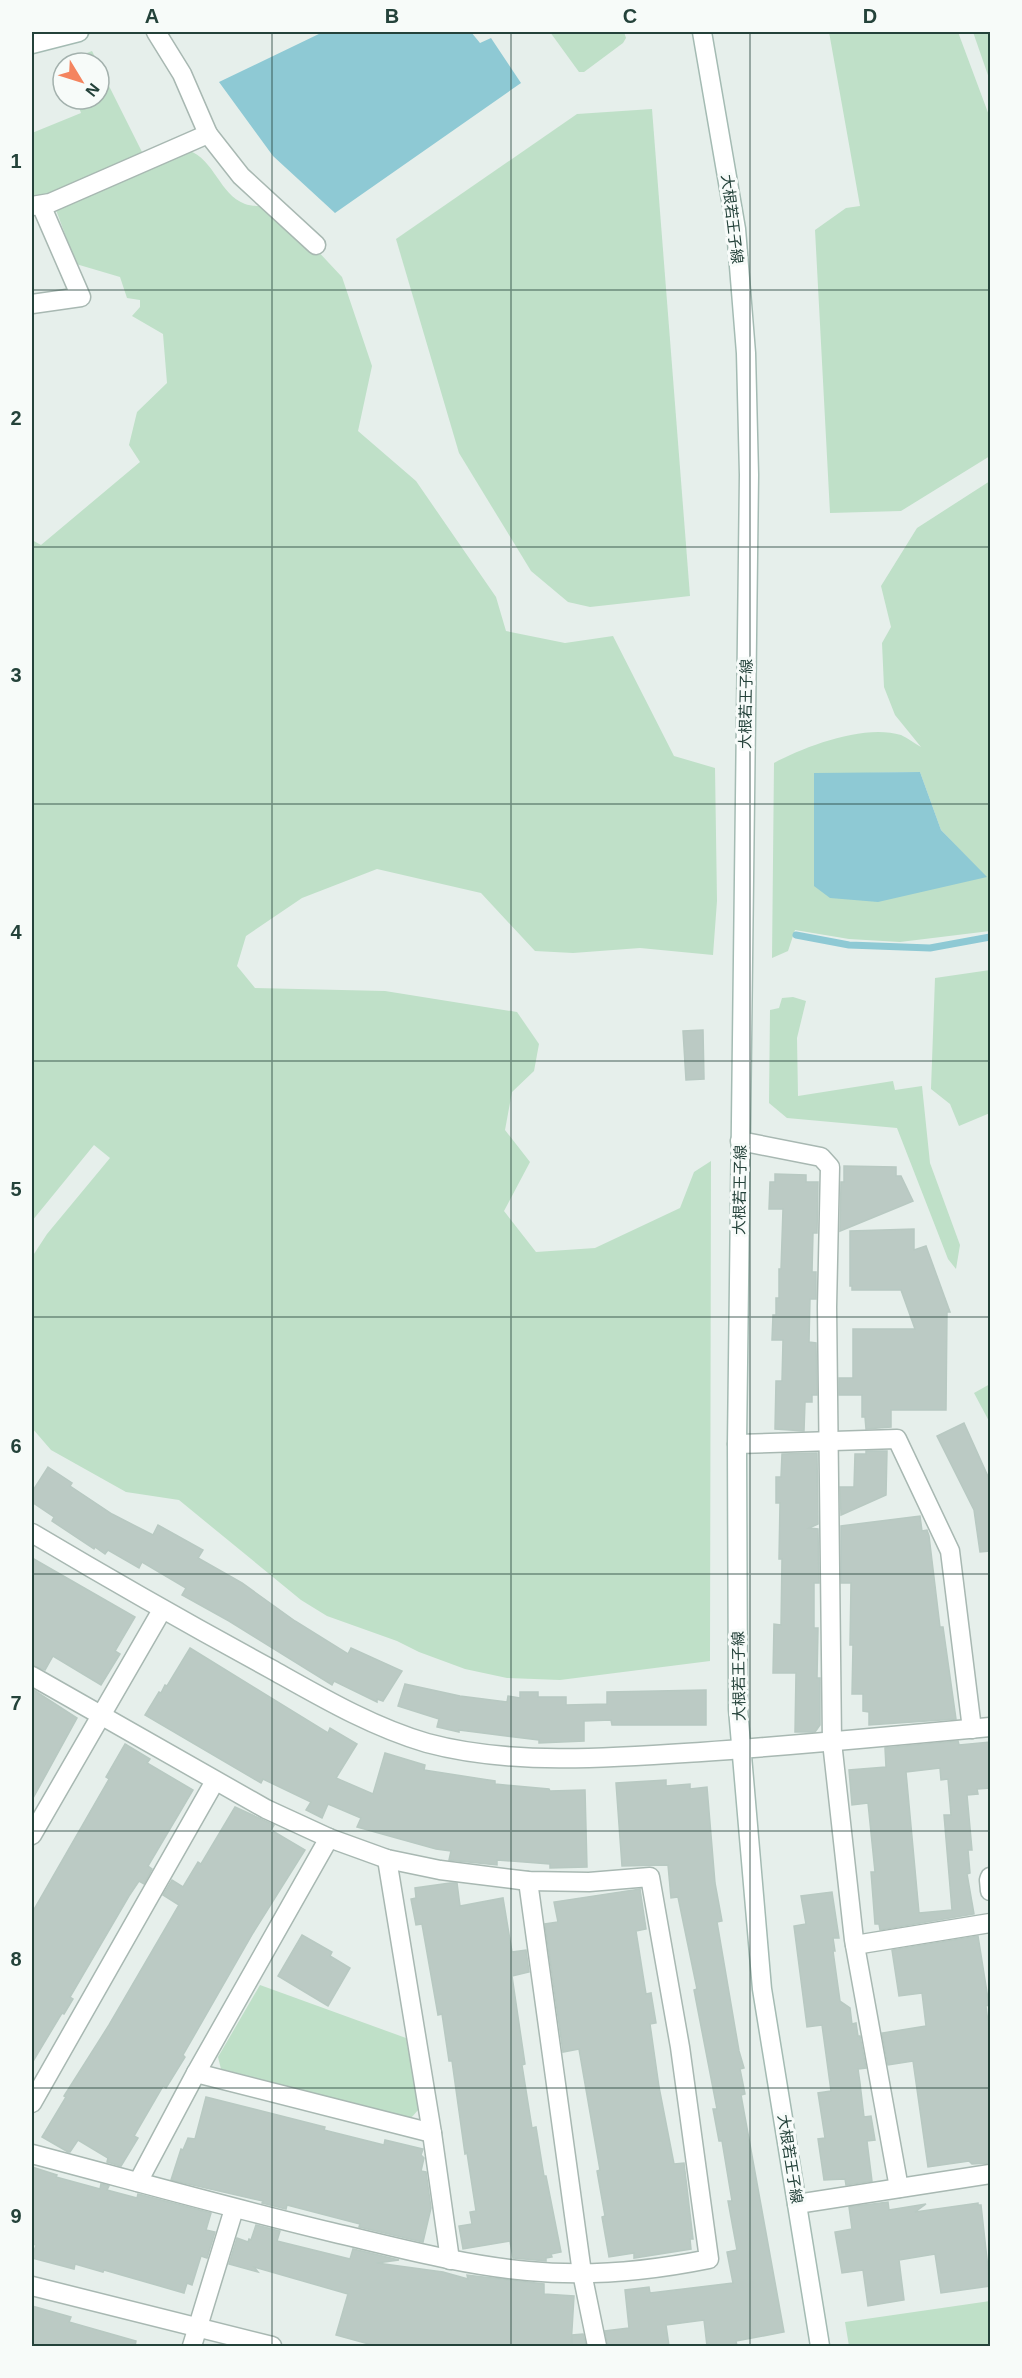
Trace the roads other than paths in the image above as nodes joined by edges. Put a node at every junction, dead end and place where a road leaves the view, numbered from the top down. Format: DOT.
graph roads {
  1 [pos="78,32"];
  2 [pos="156,32"];
  3 [pos="702,32"];
  4 [pos="32,44"];
  5 [pos="208,134"];
  6 [pos="36,206"];
  7 [pos="316,245"];
  8 [pos="32,304"];
  9 [pos="740,1141"];
  10 [pos="830,1441"];
  11 [pos="737,1444"];
  12 [pos="32,1533"];
  13 [pos="162,1610"];
  14 [pos="32,1676"];
  15 [pos="102,1714"];
  16 [pos="990,1727"];
  17 [pos="972,1729"];
  18 [pos="832,1742"];
  19 [pos="741,1749"];
  20 [pos="215,1781"];
  21 [pos="32,1835"];
  22 [pos="329,1838"];
  23 [pos="387,1859"];
  24 [pos="990,1877"];
  25 [pos="528,1881"];
  26 [pos="990,1891"];
  27 [pos="990,1923"];
  28 [pos="855,1946"];
  29 [pos="196,2073"];
  30 [pos="32,2103"];
  31 [pos="432,2133"];
  32 [pos="32,2154"];
  33 [pos="990,2174"];
  34 [pos="138,2182"];
  35 [pos="899,2188"];
  36 [pos="797,2204"];
  37 [pos="234,2209"];
  38 [pos="450,2260"];
  39 [pos="582,2273"];
  40 [pos="32,2286"];
  41 [pos="197,2328"];
  42 [pos="192,2346"];
  43 [pos="272,2346"];
  44 [pos="597,2346"];
  45 [pos="820,2346"];
  1 -- 4 [label="street"];
  2 -- 5 [label="street"];
  3 -- 9 [label="street, 大根若王子線"];
  5 -- 6 [label="street"];
  5 -- 7 [label="street"];
  6 -- 8 [label="street"];
  9 -- 10 [label="street"];
  9 -- 11 [label="street, 大根若王子線"];
  10 -- 11 [label="street"];
  10 -- 17 [label="street"];
  10 -- 18 [label="street"];
  11 -- 19 [label="street, 大根若王子線"];
  12 -- 13 [label="street"];
  13 -- 15 [label="street"];
  13 -- 19 [label="street"];
  14 -- 15 [label="street"];
  15 -- 20 [label="street"];
  15 -- 21 [label="street"];
  16 -- 17 [label="street"];
  17 -- 18 [label="street"];
  18 -- 19 [label="street"];
  18 -- 28 [label="street"];
  19 -- 36 [label="street, 大根若王子線"];
  20 -- 22 [label="street"];
  20 -- 30 [label="street"];
  22 -- 23 [label="street"];
  22 -- 29 [label="street"];
  23 -- 25 [label="street"];
  23 -- 31 [label="street"];
  24 -- 26 [label="street"];
  25 -- 39 [label="street"];
  25 -- 39 [label="street"];
  27 -- 28 [label="street"];
  28 -- 35 [label="street"];
  29 -- 31 [label="street"];
  29 -- 34 [label="street"];
  31 -- 38 [label="street"];
  32 -- 34 [label="street"];
  33 -- 35 [label="street"];
  34 -- 37 [label="street"];
  35 -- 36 [label="street"];
  36 -- 45 [label="street, 大根若王子線"];
  37 -- 38 [label="street"];
  37 -- 41 [label="street"];
  38 -- 39 [label="street"];
  39 -- 44 [label="street"];
  40 -- 41 [label="street"];
  41 -- 42 [label="street"];
  41 -- 43 [label="street"];
}
